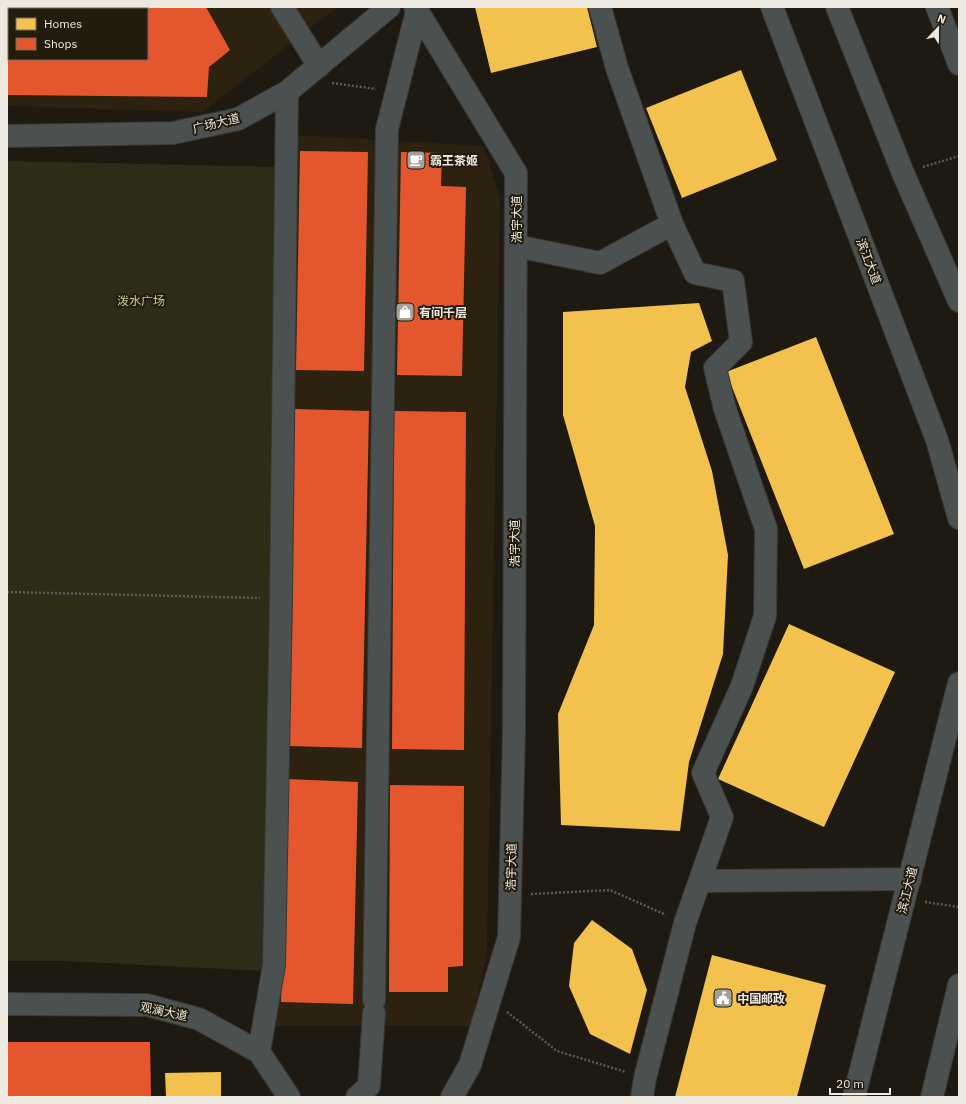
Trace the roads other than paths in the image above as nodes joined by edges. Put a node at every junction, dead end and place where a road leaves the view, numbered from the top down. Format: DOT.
graph roads {
  1 [pos="282,7"];
  2 [pos="388,7"];
  3 [pos="600,7"];
  4 [pos="772,7"];
  5 [pos="837,7"];
  6 [pos="937,7"];
  7 [pos="416,9"];
  8 [pos="959,64"];
  9 [pos="319,66"];
  10 [pos="295,86"];
  11 [pos="7,136"];
  12 [pos="672,224"];
  13 [pos="516,246"];
  14 [pos="959,301"];
  15 [pos="959,518"];
  16 [pos="959,683"];
  17 [pos="910,879"];
  18 [pos="700,881"];
  19 [pos="959,985"];
  20 [pos="7,1004"];
  21 [pos="259,1052"];
  22 [pos="644,1088"];
  23 [pos="289,1097"];
  24 [pos="357,1097"];
  25 [pos="452,1097"];
  26 [pos="854,1097"];
  27 [pos="932,1097"];
  1 -- 9 [label="street"];
  2 -- 9 [label="street, 广场大道"];
  3 -- 12 [label="street"];
  4 -- 15 [label="street, 滨江大道"];
  5 -- 14 [label="street"];
  6 -- 8 [label="street"];
  7 -- 13 [label="street, 浩宇大道"];
  7 -- 24 [label="street"];
  9 -- 10 [label="street, 广场大道"];
  10 -- 11 [label="street, 广场大道"];
  10 -- 21 [label="street"];
  12 -- 13 [label="street"];
  12 -- 18 [label="street"];
  13 -- 25 [label="street, 浩宇大道"];
  16 -- 17 [label="street, 滨江大道"];
  17 -- 18 [label="street"];
  17 -- 26 [label="street, 滨江大道"];
  18 -- 22 [label="street"];
  19 -- 27 [label="street"];
  20 -- 21 [label="street, 观澜大道"];
  21 -- 23 [label="street, 观澜大道"];
}
